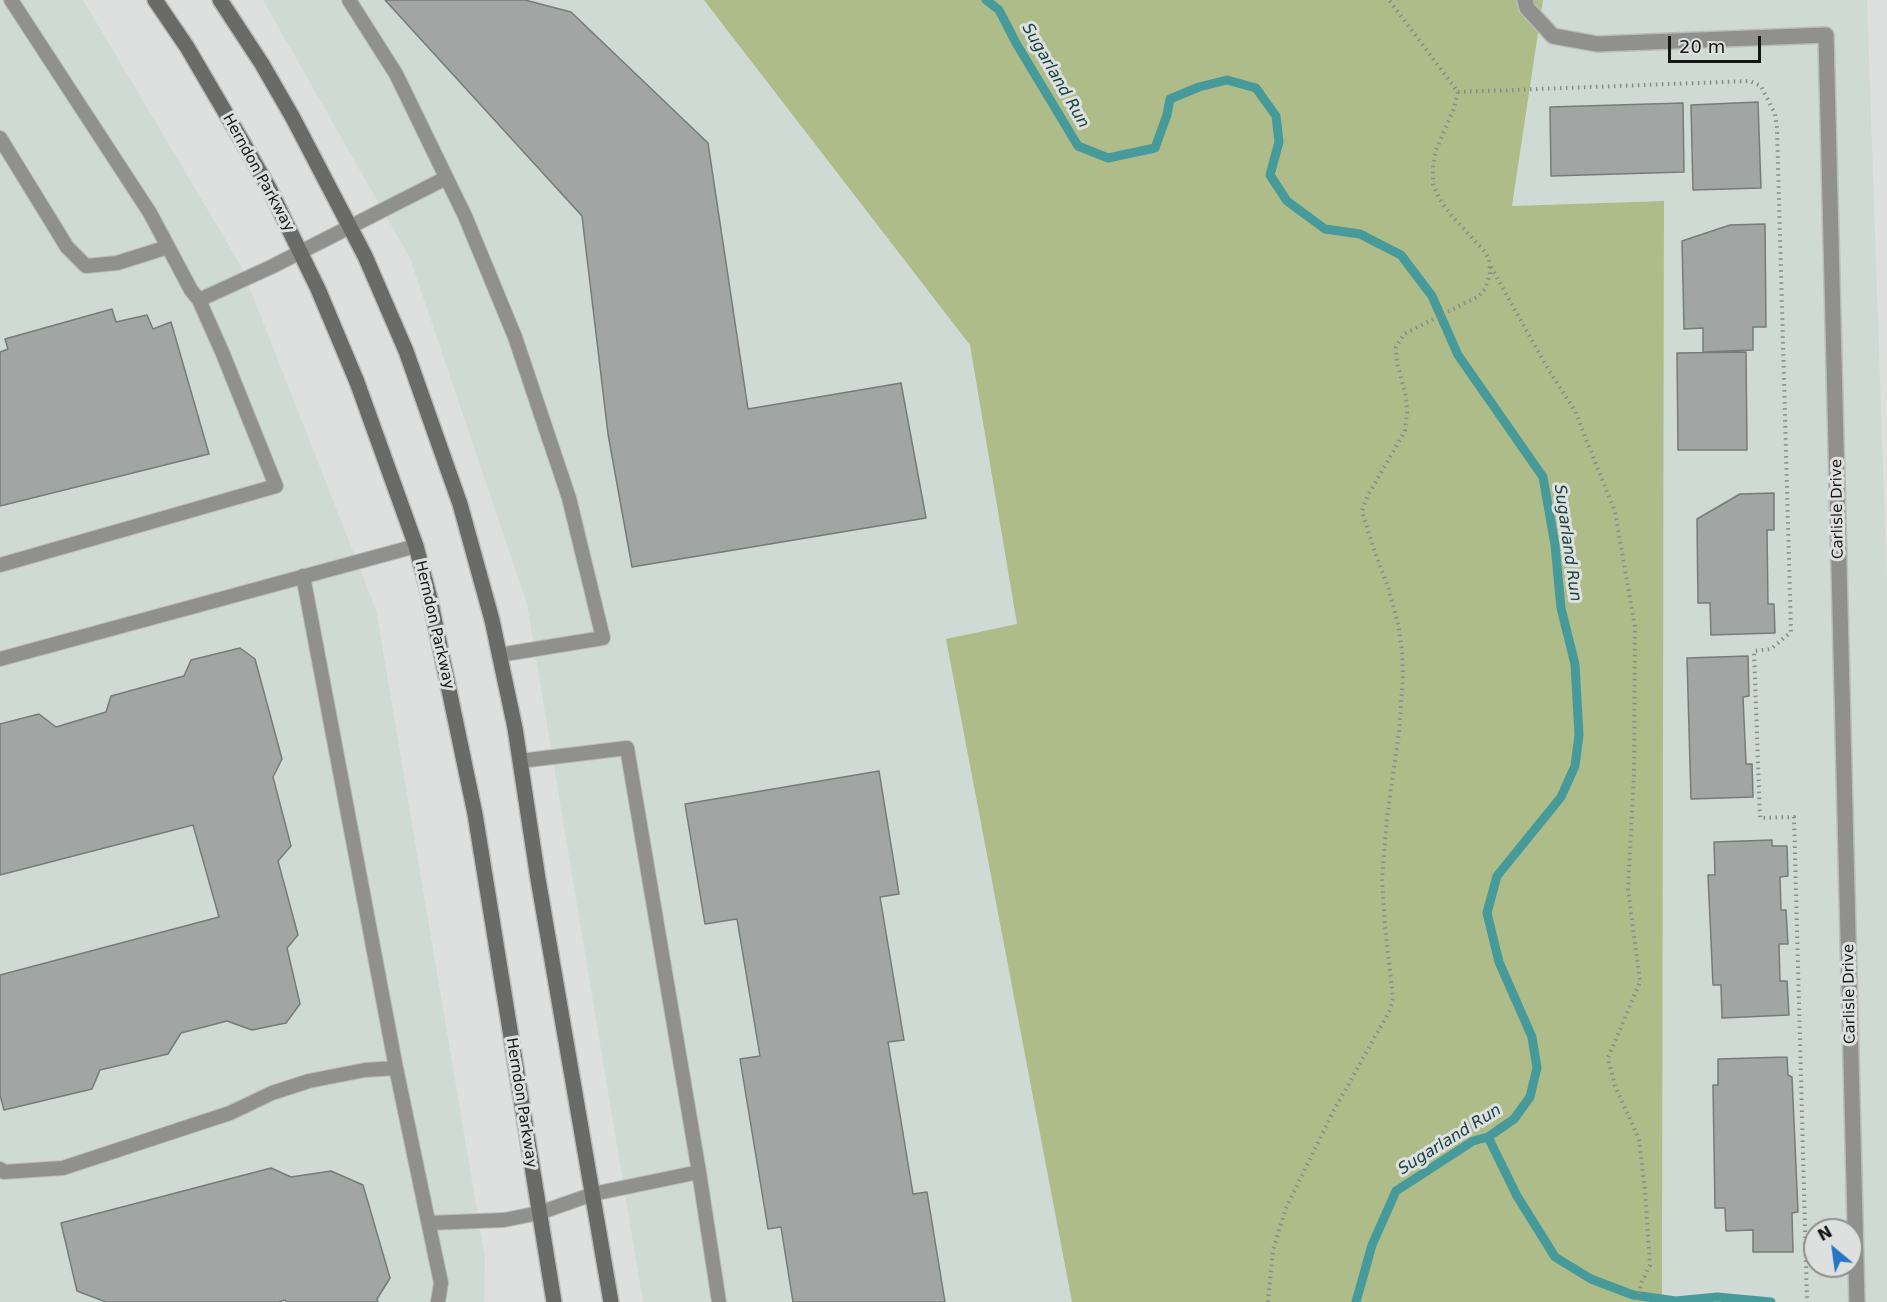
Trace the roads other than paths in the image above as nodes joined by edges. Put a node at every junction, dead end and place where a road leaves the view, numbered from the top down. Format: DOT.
graph roads {
  1 [pos="11,0"];
  2 [pos="154,0"];
  3 [pos="220,0"];
  4 [pos="349,0"];
  5 [pos="1525,0"];
  6 [pos="0,138"];
  7 [pos="446,178"];
  8 [pos="349,226"];
  9 [pos="168,246"];
  10 [pos="300,252"];
  11 [pos="199,300"];
  12 [pos="416,546"];
  13 [pos="0,565"];
  14 [pos="303,576"];
  15 [pos="499,655"];
  16 [pos="0,658"];
  17 [pos="520,761"];
  18 [pos="396,1068"];
  19 [pos="0,1169"];
  20 [pos="699,1172"];
  21 [pos="593,1194"];
  22 [pos="539,1213"];
  23 [pos="429,1223"];
  24 [pos="438,1302"];
  25 [pos="554,1302"];
  26 [pos="611,1302"];
  27 [pos="719,1302"];
  28 [pos="1857,1302"];
  1 -- 9 [label="lane"];
  2 -- 10 [label="main road, Herndon Parkway"];
  3 -- 8 [label="main road"];
  4 -- 7 [label="lane"];
  5 -- 28 [label="street, Carlisle Drive"];
  6 -- 9 [label="lane"];
  7 -- 8 [label="lane"];
  7 -- 15 [label="lane"];
  8 -- 10 [label="lane"];
  8 -- 15 [label="main road"];
  9 -- 11 [label="lane"];
  10 -- 11 [label="lane"];
  10 -- 12 [label="main road, Herndon Parkway"];
  11 -- 13 [label="lane"];
  12 -- 14 [label="lane"];
  12 -- 22 [label="main road, Herndon Parkway"];
  14 -- 16 [label="lane"];
  14 -- 18 [label="lane"];
  15 -- 17 [label="main road"];
  17 -- 20 [label="lane"];
  17 -- 21 [label="main road"];
  18 -- 19 [label="lane"];
  18 -- 23 [label="lane"];
  20 -- 21 [label="lane"];
  20 -- 27 [label="lane"];
  21 -- 22 [label="lane"];
  21 -- 26 [label="main road"];
  22 -- 23 [label="lane"];
  22 -- 25 [label="main road, Herndon Parkway"];
  23 -- 24 [label="lane"];
}
